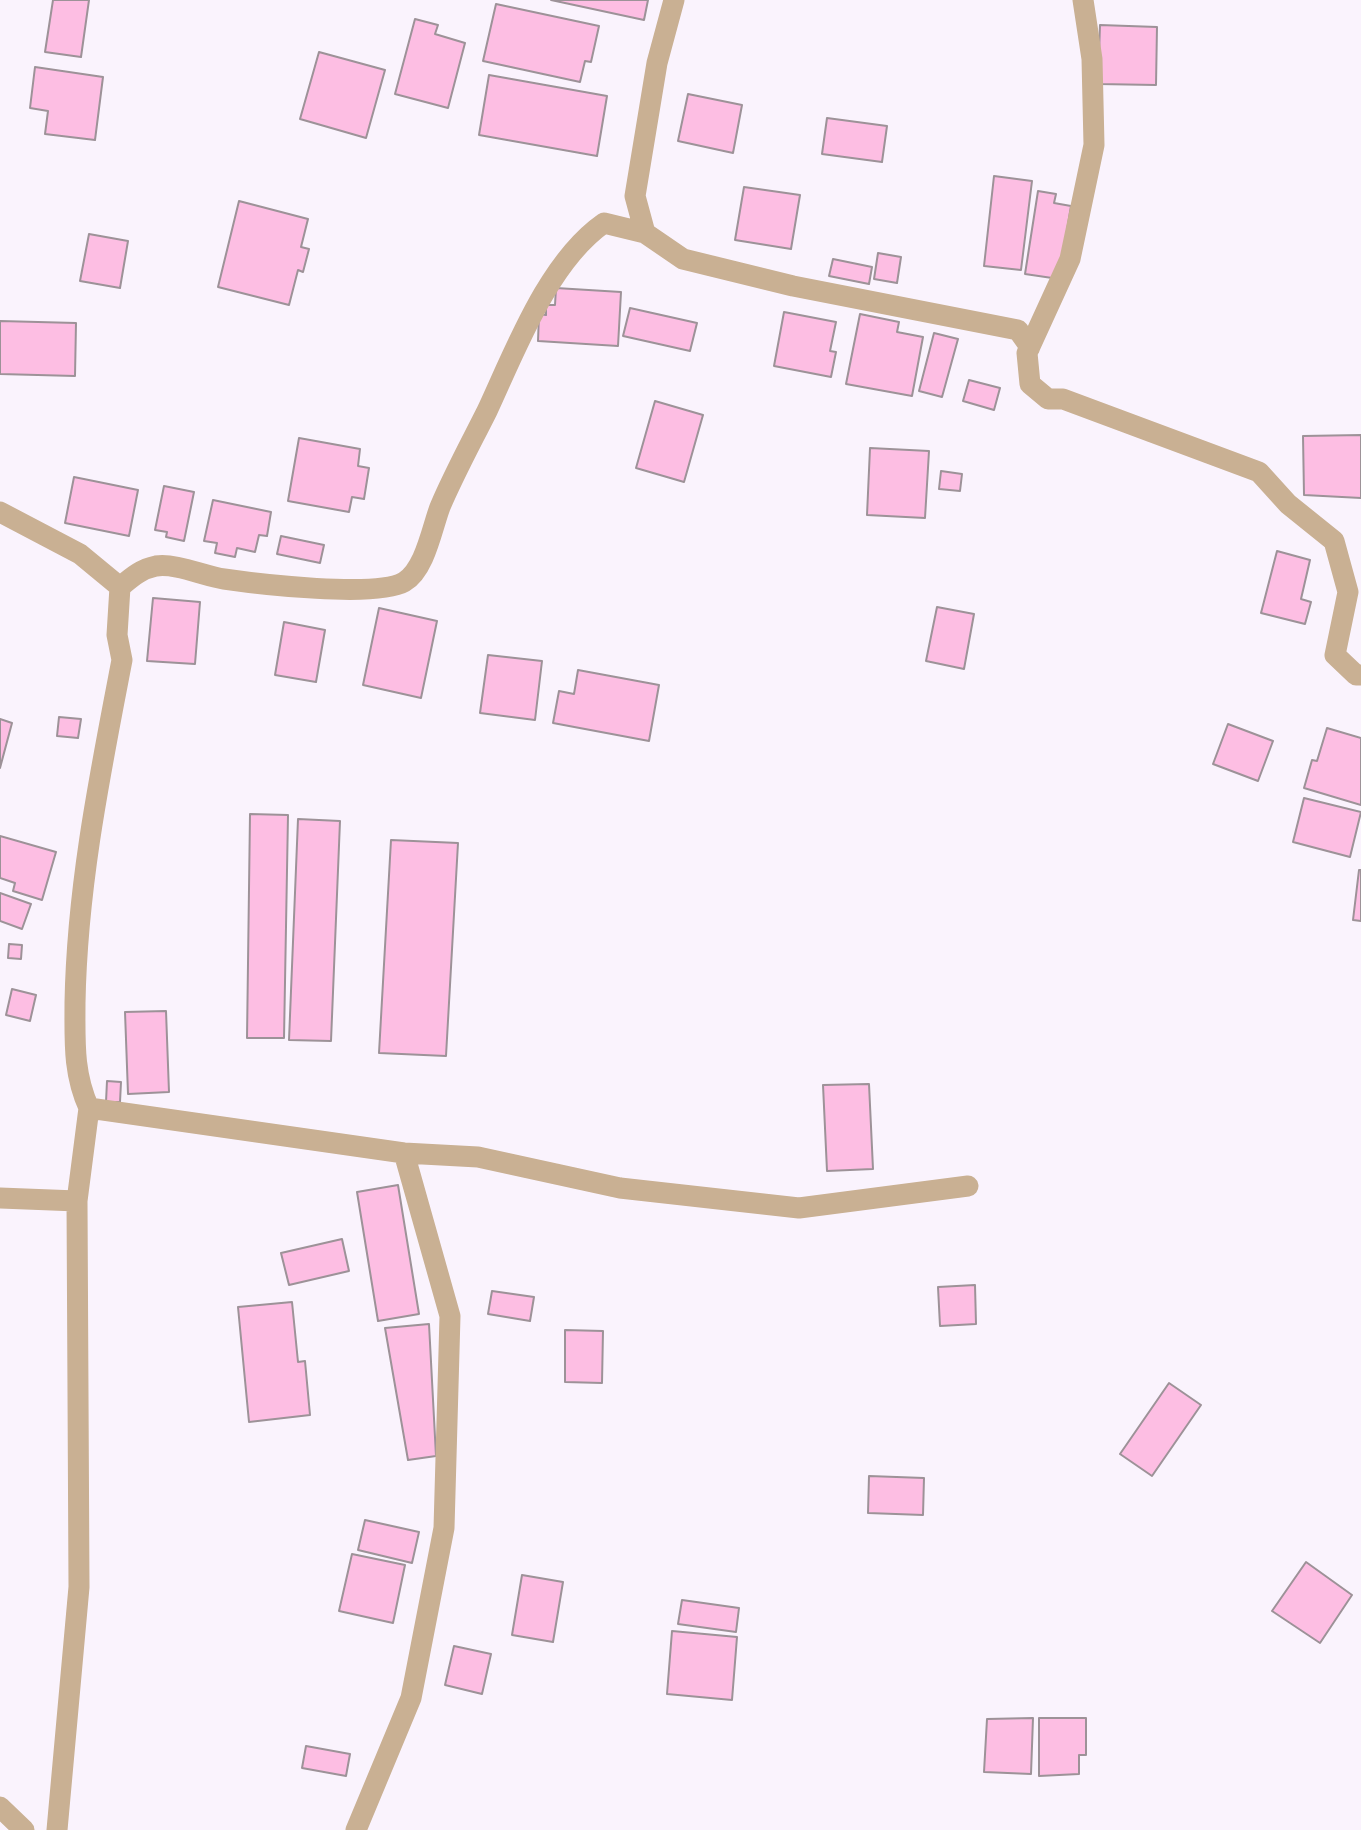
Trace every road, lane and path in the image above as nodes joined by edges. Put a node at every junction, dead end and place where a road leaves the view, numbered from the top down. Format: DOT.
graph roads {
  1 [pos="674,0"];
  2 [pos="1083,0"];
  3 [pos="645,233"];
  4 [pos="1030,347"];
  5 [pos="0,512"];
  6 [pos="120,587"];
  7 [pos="1361,675"];
  8 [pos="89,1108"];
  9 [pos="404,1153"];
  10 [pos="968,1186"];
  11 [pos="0,1198"];
  12 [pos="77,1201"];
  13 [pos="0,1807"];
  14 [pos="24,1830"];
  15 [pos="57,1830"];
  16 [pos="356,1830"];
  1 -- 3 [label="street"];
  2 -- 4 [label="street"];
  3 -- 4 [label="street"];
  3 -- 6 [label="street"];
  4 -- 7 [label="street"];
  5 -- 6 [label="street"];
  6 -- 8 [label="street"];
  8 -- 9 [label="street"];
  8 -- 12 [label="street"];
  9 -- 10 [label="street"];
  9 -- 16 [label="street"];
  11 -- 12 [label="street"];
  12 -- 15 [label="street"];
  13 -- 14 [label="street"];
}
